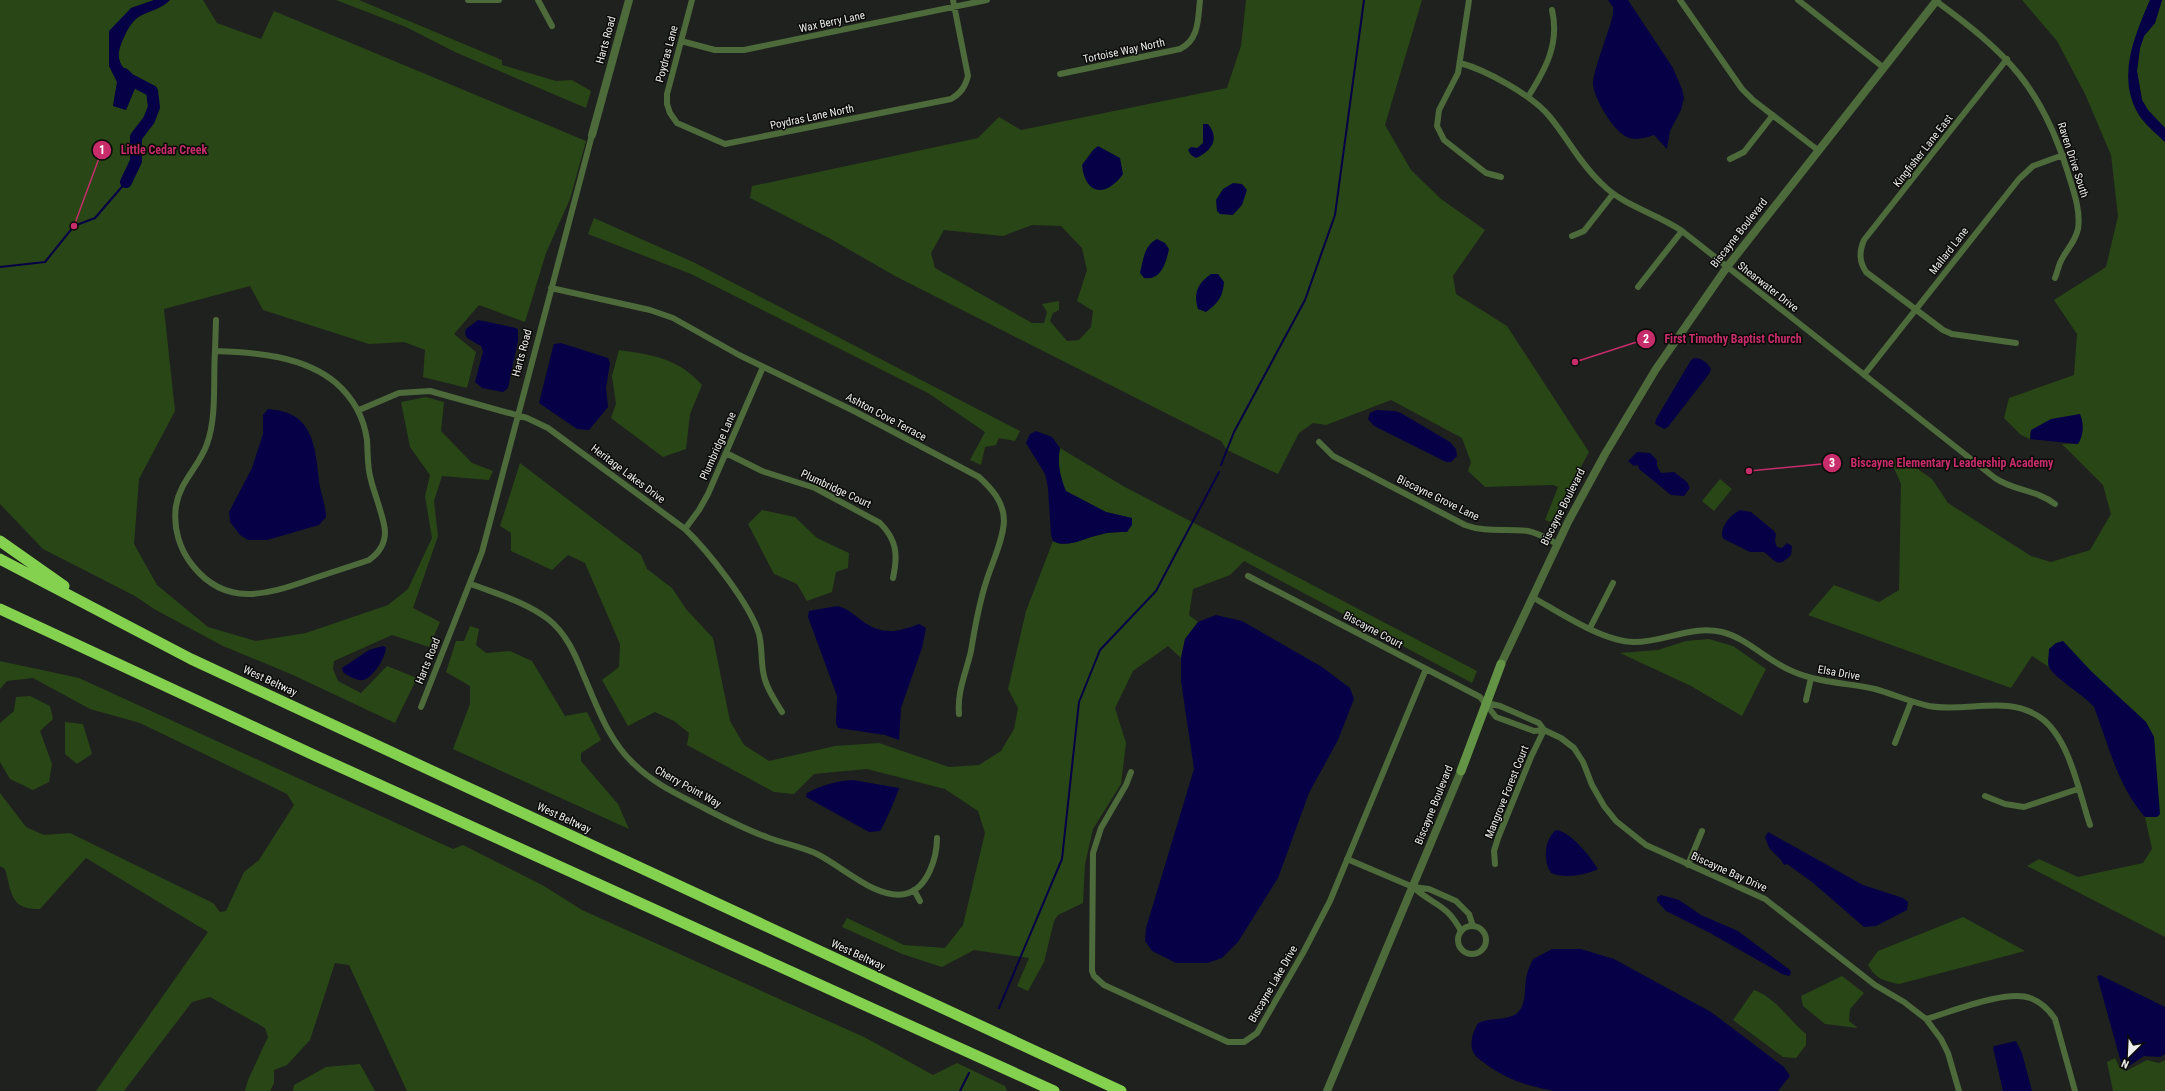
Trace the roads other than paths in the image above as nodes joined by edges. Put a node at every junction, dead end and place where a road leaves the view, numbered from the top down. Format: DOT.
graph roads {
  1 [pos="468,0"];
  2 [pos="499,0"];
  3 [pos="538,0"];
  4 [pos="629,0"];
  5 [pos="692,0"];
  6 [pos="987,0"];
  7 [pos="1200,0"];
  8 [pos="1469,0"];
  9 [pos="1680,0"];
  10 [pos="1798,0"];
  11 [pos="1937,1"];
  12 [pos="953,3"];
  13 [pos="1552,10"];
  14 [pos="552,26"];
  15 [pos="681,41"];
  16 [pos="2007,59"];
  17 [pos="1460,63"];
  18 [pos="1884,68"];
  19 [pos="1060,74"];
  20 [pos="1528,97"];
  21 [pos="670,113"];
  22 [pos="1773,115"];
  23 [pos="592,135"];
  24 [pos="1818,151"];
  25 [pos="2063,155"];
  26 [pos="1730,159"];
  27 [pos="1501,177"];
  28 [pos="1613,194"];
  29 [pos="1682,231"];
  30 [pos="1572,236"];
  31 [pos="1727,267"];
  32 [pos="2055,278"];
  33 [pos="1638,287"];
  34 [pos="551,288"];
  35 [pos="1915,310"];
  36 [pos="216,320"];
  37 [pos="2016,343"];
  38 [pos="215,351"];
  39 [pos="763,367"];
  40 [pos="1864,375"];
  41 [pos="359,410"];
  42 [pos="518,415"];
  43 [pos="1319,442"];
  44 [pos="726,453"];
  45 [pos="2055,504"];
  46 [pos="685,529"];
  47 [pos="0,541"];
  48 [pos="1557,544"];
  49 [pos="0,559"];
  50 [pos="1248,576"];
  51 [pos="893,578"];
  52 [pos="1613,583"];
  53 [pos="471,584"];
  54 [pos="1532,597"];
  55 [pos="0,609"];
  56 [pos="1590,628"];
  57 [pos="191,659"];
  58 [pos="1501,664"];
  59 [pos="1426,669"];
  60 [pos="1811,678"];
  61 [pos="1806,700"];
  62 [pos="1911,702"];
  63 [pos="1487,703"];
  64 [pos="421,707"];
  65 [pos="782,712"];
  66 [pos="959,714"];
  67 [pos="1544,730"];
  68 [pos="1895,743"];
  69 [pos="1461,771"];
  70 [pos="1131,772"];
  71 [pos="2078,789"];
  72 [pos="1986,796"];
  73 [pos="2090,825"];
  74 [pos="1702,831"];
  75 [pos="937,838"];
  76 [pos="1347,860"];
  77 [pos="1495,864"];
  78 [pos="1688,865"];
  79 [pos="1413,887"];
  80 [pos="914,890"];
  81 [pos="920,901"];
  82 [pos="1473,926"];
  83 [pos="1461,931"];
  84 [pos="1926,1019"];
  85 [pos="1054,1091"];
  86 [pos="1121,1091"];
  87 [pos="1327,1091"];
  88 [pos="1959,1091"];
  89 [pos="2075,1091"];
  1 -- 2 [label="street"];
  3 -- 14 [label="street"];
  4 -- 23 [label="street, Harts Road"];
  5 -- 15 [label="street, Poydras Lane"];
  6 -- 12 [label="street, Wax Berry Lane"];
  7 -- 19 [label="street, Tortoise Way North"];
  8 -- 17 [label="street"];
  9 -- 22 [label="street"];
  10 -- 18 [label="street"];
  11 -- 16 [label="street, Raven Drive South"];
  11 -- 18 [label="street, Biscayne Boulevard"];
  12 -- 15 [label="street, Wax Berry Lane"];
  12 -- 21 [label="street, Poydras Lane North"];
  13 -- 20 [label="street"];
  15 -- 21 [label="street, Poydras Lane"];
  16 -- 25 [label="street, Raven Drive South"];
  16 -- 35 [label="street, Kingfisher Lane East"];
  17 -- 20 [label="street, Shearwater Drive"];
  17 -- 27 [label="street"];
  18 -- 24 [label="street, Biscayne Boulevard"];
  20 -- 28 [label="street, Shearwater Drive"];
  22 -- 24 [label="street"];
  22 -- 26 [label="street"];
  23 -- 34 [label="street, Harts Road"];
  24 -- 31 [label="street, Biscayne Boulevard"];
  25 -- 32 [label="street, Raven Drive South"];
  25 -- 35 [label="street, Mallard Lane"];
  28 -- 29 [label="street, Shearwater Drive"];
  28 -- 30 [label="street"];
  29 -- 31 [label="street, Shearwater Drive"];
  29 -- 33 [label="street"];
  31 -- 40 [label="street, Shearwater Drive"];
  31 -- 48 [label="street, Biscayne Boulevard"];
  34 -- 39 [label="street, Ashton Cove Terrace"];
  34 -- 42 [label="street, Harts Road"];
  35 -- 37 [label="street"];
  35 -- 40 [label="street, Mallard Lane"];
  36 -- 38 [label="street"];
  38 -- 41 [label="street"];
  38 -- 41 [label="street"];
  39 -- 44 [label="street, Plumbridge Lane"];
  39 -- 66 [label="street, Ashton Cove Terrace"];
  40 -- 45 [label="street, Shearwater Drive"];
  41 -- 42 [label="street, Heritage Lakes Drive"];
  42 -- 46 [label="street, Heritage Lakes Drive"];
  42 -- 53 [label="street, Harts Road"];
  43 -- 48 [label="street, Biscayne Grove Lane"];
  44 -- 46 [label="street, Plumbridge Lane"];
  44 -- 51 [label="street, Plumbridge Court"];
  46 -- 65 [label="street, Heritage Lakes Drive"];
  47 -- 57 [label="highway"];
  48 -- 54 [label="street, Biscayne Boulevard"];
  49 -- 57 [label="highway, West Beltway"];
  50 -- 59 [label="street, Biscayne Court"];
  52 -- 56 [label="street"];
  53 -- 64 [label="street, Harts Road"];
  53 -- 80 [label="street, Cherry Point Way"];
  54 -- 56 [label="street, Elsa Drive"];
  54 -- 58 [label="street, Biscayne Boulevard"];
  55 -- 85 [label="highway"];
  56 -- 60 [label="street, Elsa Drive"];
  57 -- 86 [label="highway, West Beltway"];
  58 -- 63 [label="main road, Biscayne Boulevard"];
  59 -- 63 [label="street, Biscayne Court"];
  59 -- 76 [label="street, Biscayne Lake Drive"];
  60 -- 61 [label="street"];
  60 -- 62 [label="street, Elsa Drive"];
  62 -- 68 [label="street"];
  62 -- 71 [label="street, Elsa Drive"];
  63 -- 67 [label="street, Biscayne Bay Drive"];
  63 -- 67 [label="street, Biscayne Bay Drive"];
  63 -- 69 [label="main road, Biscayne Boulevard"];
  67 -- 77 [label="street, Mangrove Forest Court"];
  67 -- 78 [label="street, Biscayne Bay Drive"];
  69 -- 79 [label="street, Biscayne Boulevard"];
  70 -- 76 [label="street, Biscayne Lake Drive"];
  71 -- 72 [label="street"];
  71 -- 73 [label="street, Elsa Drive"];
  74 -- 78 [label="street"];
  75 -- 80 [label="street"];
  76 -- 79 [label="street"];
  78 -- 84 [label="street, Biscayne Bay Drive"];
  79 -- 82 [label="street"];
  79 -- 83 [label="street"];
  79 -- 87 [label="street, Biscayne Boulevard"];
  80 -- 81 [label="street"];
  82 -- 83 [label="street"];
  82 -- 83 [label="street"];
  84 -- 88 [label="street, Biscayne Bay Drive"];
  84 -- 89 [label="street"];
}
